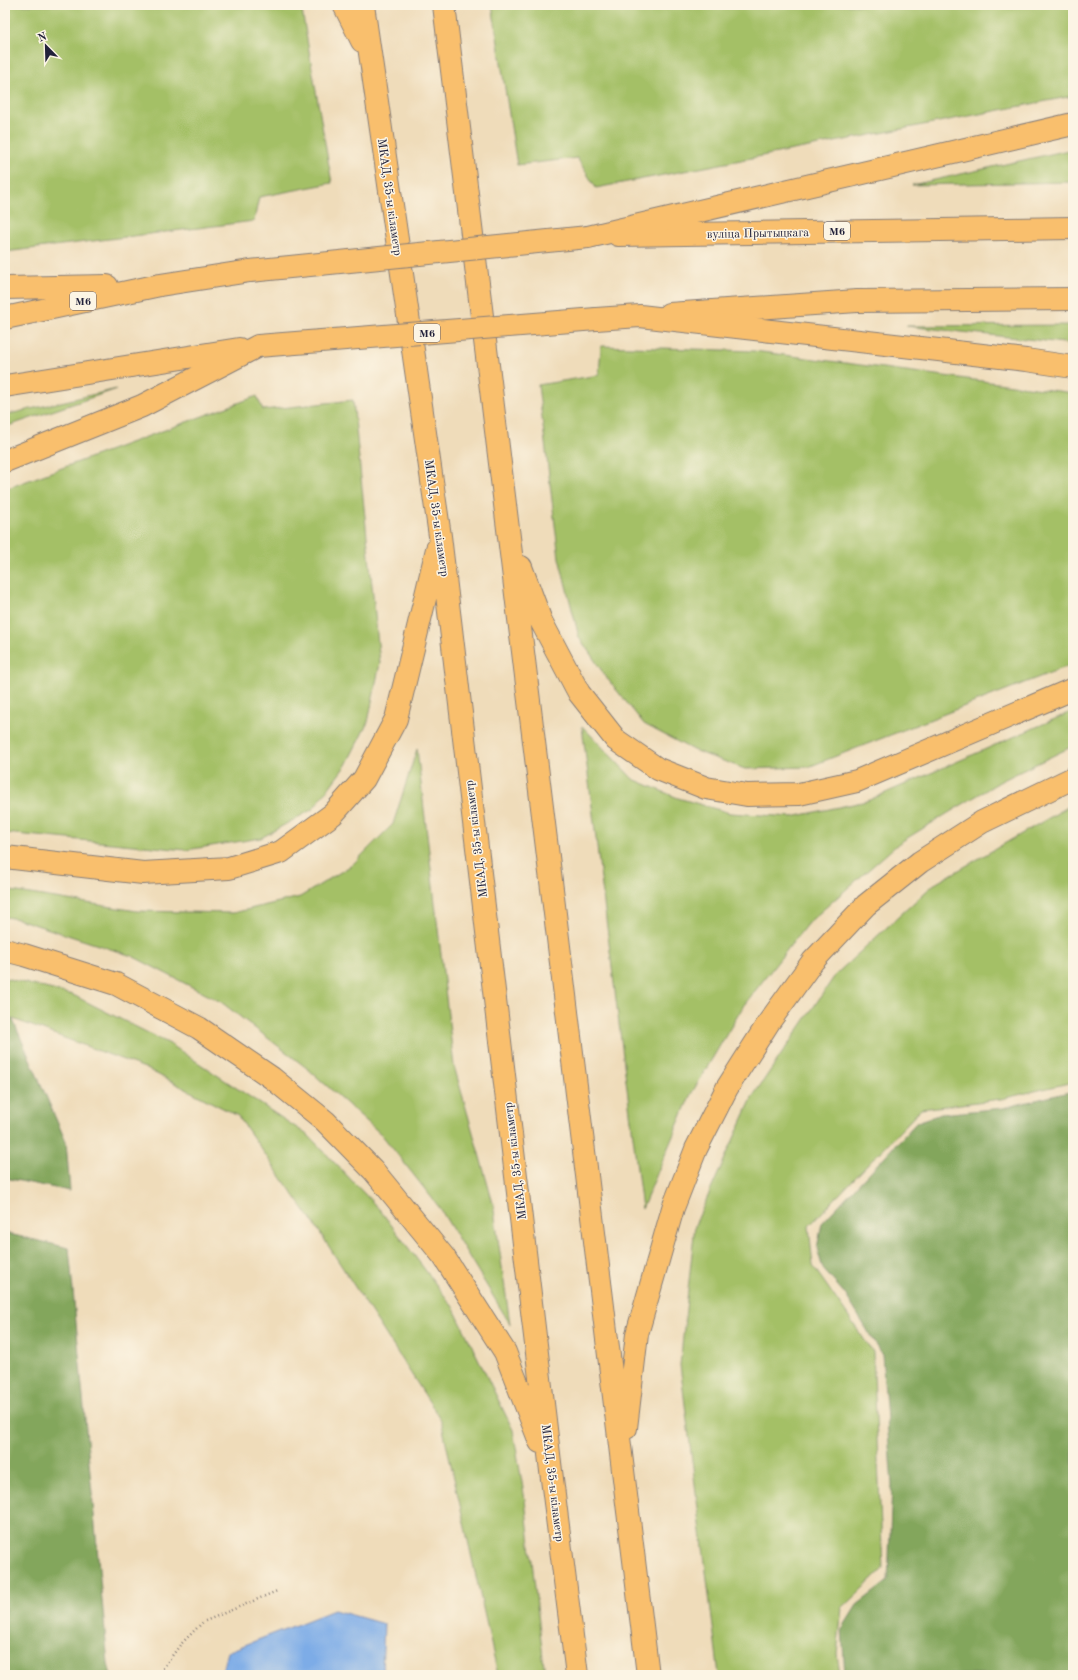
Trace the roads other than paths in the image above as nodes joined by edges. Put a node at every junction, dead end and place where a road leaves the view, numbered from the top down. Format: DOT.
graph roads {
  1 [pos="344,5"];
  2 [pos="363,5"];
  3 [pos="444,5"];
  4 [pos="450,5"];
  5 [pos="448,34"];
  6 [pos="369,54"];
  7 [pos="1073,124"];
  8 [pos="1073,228"];
  9 [pos="594,236"];
  10 [pos="160,285"];
  11 [pos="5,288"];
  12 [pos="1073,299"];
  13 [pos="640,316"];
  14 [pos="5,318"];
  15 [pos="258,346"];
  16 [pos="1073,367"];
  17 [pos="5,386"];
  18 [pos="5,461"];
  19 [pos="509,533"];
  20 [pos="440,536"];
  21 [pos="1073,689"];
  22 [pos="1073,778"];
  23 [pos="5,857"];
  24 [pos="5,950"];
  25 [pos="622,1463"];
  26 [pos="552,1471"];
  27 [pos="577,1675"];
  28 [pos="648,1675"];
  1 -- 6 [label="main road"];
  2 -- 6 [label="main road, МКАД, 35-ы кіламетр"];
  3 -- 5 [label="main road"];
  4 -- 5 [label="main road"];
  5 -- 19 [label="main road"];
  6 -- 20 [label="main road, МКАД, 35-ы кіламетр"];
  7 -- 9 [label="main road"];
  8 -- 9 [label="main road, вуліца Прытыцкага / М6"];
  9 -- 10 [label="main road, М6, bridge"];
  10 -- 11 [label="main road"];
  10 -- 14 [label="main road, М6"];
  12 -- 13 [label="main road, М6"];
  13 -- 15 [label="main road, М6, bridge"];
  13 -- 16 [label="main road"];
  15 -- 17 [label="main road, М6"];
  15 -- 18 [label="main road"];
  19 -- 21 [label="main road"];
  19 -- 25 [label="main road"];
  20 -- 23 [label="main road"];
  20 -- 26 [label="main road, МКАД, 35-ы кіламетр"];
  22 -- 25 [label="main road"];
  24 -- 26 [label="main road"];
  25 -- 28 [label="main road"];
  26 -- 27 [label="main road, МКАД, 35-ы кіламетр"];
}
